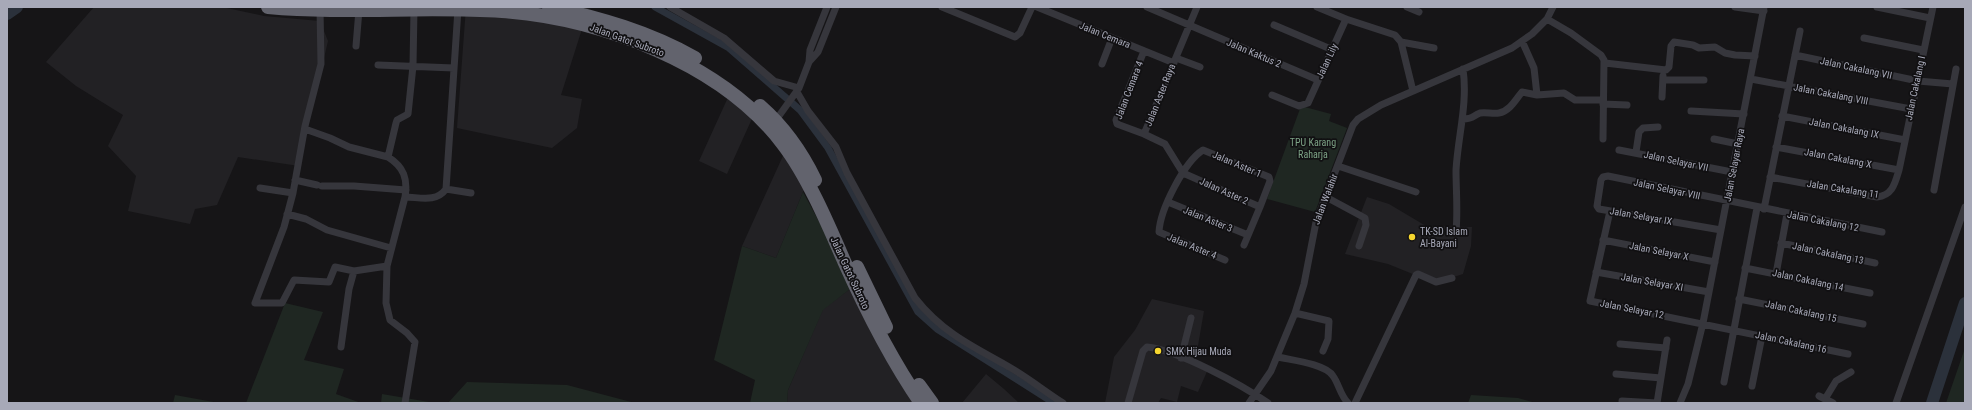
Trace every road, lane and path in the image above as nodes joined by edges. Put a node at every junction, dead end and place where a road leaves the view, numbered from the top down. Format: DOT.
graph roads {
  1 [pos="268,7"];
  2 [pos="549,7"];
  3 [pos="670,7"];
  4 [pos="827,7"];
  5 [pos="836,7"];
  6 [pos="942,7"];
  7 [pos="1032,7"];
  8 [pos="1037,7"];
  9 [pos="1147,7"];
  10 [pos="1197,7"];
  11 [pos="1317,7"];
  12 [pos="1407,7"];
  13 [pos="1553,7"];
  14 [pos="1735,7"];
  15 [pos="1877,7"];
  16 [pos="1933,7"];
  17 [pos="320,9"];
  18 [pos="414,9"];
  19 [pos="458,9"];
  20 [pos="1764,9"];
  21 [pos="359,10"];
  22 [pos="1336,11"];
  23 [pos="1419,12"];
  24 [pos="1930,18"];
  25 [pos="1346,19"];
  26 [pos="1547,19"];
  27 [pos="1190,25"];
  28 [pos="1274,25"];
  29 [pos="1800,31"];
  30 [pos="1112,38"];
  31 [pos="1864,38"];
  32 [pos="1522,41"];
  33 [pos="1401,42"];
  34 [pos="356,46"];
  35 [pos="1434,48"];
  36 [pos="1333,50"];
  37 [pos="1923,50"];
  38 [pos="1144,51"];
  39 [pos="1795,55"];
  40 [pos="1755,56"];
  41 [pos="1175,60"];
  42 [pos="809,62"];
  43 [pos="1605,63"];
  44 [pos="1102,64"];
  45 [pos="378,65"];
  46 [pos="413,66"];
  47 [pos="1200,67"];
  48 [pos="454,68"];
  49 [pos="1463,69"];
  50 [pos="1956,69"];
  51 [pos="1664,70"];
  52 [pos="1750,78"];
  53 [pos="1318,80"];
  54 [pos="1663,80"];
  55 [pos="1704,80"];
  56 [pos="1918,81"];
  57 [pos="1953,84"];
  58 [pos="1788,86"];
  59 [pos="1413,91"];
  60 [pos="797,92"];
  61 [pos="1272,95"];
  62 [pos="1537,95"];
  63 [pos="1662,97"];
  64 [pos="1603,102"];
  65 [pos="1627,105"];
  66 [pos="1911,109"];
  67 [pos="1691,111"];
  68 [pos="1744,114"];
  69 [pos="1782,116"];
  70 [pos="1463,119"];
  71 [pos="776,120"];
  72 [pos="1658,127"];
  73 [pos="305,129"];
  74 [pos="1144,134"];
  75 [pos="1603,139"];
  76 [pos="1714,139"];
  77 [pos="1905,140"];
  78 [pos="1738,144"];
  79 [pos="1776,147"];
  80 [pos="1619,150"];
  81 [pos="1636,152"];
  82 [pos="388,157"];
  83 [pos="1338,166"];
  84 [pos="1899,170"];
  85 [pos="1732,172"];
  86 [pos="1183,173"];
  87 [pos="1608,176"];
  88 [pos="1770,177"];
  89 [pos="295,180"];
  90 [pos="260,188"];
  91 [pos="446,189"];
  92 [pos="1934,190"];
  93 [pos="1416,192"];
  94 [pos="293,193"];
  95 [pos="471,193"];
  96 [pos="405,194"];
  97 [pos="1326,197"];
  98 [pos="1168,202"];
  99 [pos="1726,202"];
  100 [pos="1260,207"];
  101 [pos="1965,207"];
  102 [pos="1760,208"];
  103 [pos="1610,211"];
  104 [pos="287,214"];
  105 [pos="1787,214"];
  106 [pos="1721,230"];
  107 [pos="1456,231"];
  108 [pos="1882,232"];
  109 [pos="1248,235"];
  110 [pos="1603,240"];
  111 [pos="1781,243"];
  112 [pos="1244,245"];
  113 [pos="1359,246"];
  114 [pos="391,248"];
  115 [pos="1225,260"];
  116 [pos="1715,262"];
  117 [pos="1875,263"];
  118 [pos="387,266"];
  119 [pos="1745,268"];
  120 [pos="354,271"];
  121 [pos="1596,272"];
  122 [pos="1776,274"];
  123 [pos="1452,278"];
  124 [pos="1709,292"];
  125 [pos="1870,293"];
  126 [pos="1739,299"];
  127 [pos="1295,313"];
  128 [pos="1191,318"];
  129 [pos="1703,323"];
  130 [pos="1863,324"];
  131 [pos="1734,330"];
  132 [pos="1762,336"];
  133 [pos="1667,340"];
  134 [pos="1620,344"];
  135 [pos="340,347"];
  136 [pos="1666,348"];
  137 [pos="1323,351"];
  138 [pos="1848,354"];
  139 [pos="1278,357"];
  140 [pos="1181,358"];
  141 [pos="1850,372"];
  142 [pos="1616,374"];
  143 [pos="1660,378"];
  144 [pos="1724,382"];
  145 [pos="1752,386"];
  146 [pos="1255,394"];
  147 [pos="1622,401"];
  148 [pos="405,403"];
  149 [pos="921,403"];
  150 [pos="932,403"];
  151 [pos="1063,403"];
  152 [pos="1128,403"];
  153 [pos="1250,403"];
  154 [pos="1268,403"];
  155 [pos="1348,403"];
  156 [pos="1355,403"];
  157 [pos="1657,403"];
  158 [pos="1680,403"];
  159 [pos="1833,403"];
  160 [pos="1896,403"];
  1 -- 17 [label="highway, Jalan Gatot Subroto"];
  2 -- 71 [label="highway, Jalan Gatot Subroto"];
  3 -- 60 [label="street"];
  4 -- 42 [label="street"];
  5 -- 42 [label="street"];
  6 -- 7 [label="street"];
  8 -- 30 [label="street, Jalan Cemara"];
  9 -- 27 [label="street, Jalan Kaktus 2"];
  10 -- 27 [label="street, Jalan Aster Raya"];
  11 -- 22 [label="street"];
  12 -- 23 [label="street"];
  13 -- 26 [label="street, Jalan Walahir"];
  14 -- 20 [label="street"];
  15 -- 24 [label="street"];
  16 -- 24 [label="street, Jalan Cakalang I"];
  17 -- 21 [label="highway, Jalan Gatot Subroto"];
  17 -- 73 [label="street"];
  18 -- 19 [label="highway, Jalan Gatot Subroto"];
  18 -- 21 [label="highway, Jalan Gatot Subroto"];
  18 -- 46 [label="street"];
  19 -- 48 [label="street"];
  19 -- 149 [label="highway, Jalan Gatot Subroto"];
  20 -- 40 [label="street, Jalan Selayar Raya"];
  21 -- 34 [label="street"];
  22 -- 25 [label="street"];
  24 -- 37 [label="street, Jalan Cakalang I"];
  25 -- 33 [label="street"];
  25 -- 36 [label="street, Jalan Lily"];
  26 -- 32 [label="street, Jalan Walahir"];
  26 -- 43 [label="street"];
  27 -- 41 [label="street, Jalan Aster Raya"];
  27 -- 53 [label="street, Jalan Kaktus 2"];
  28 -- 36 [label="street"];
  29 -- 39 [label="street"];
  30 -- 38 [label="street, Jalan Cemara"];
  30 -- 44 [label="street"];
  31 -- 37 [label="street"];
  32 -- 49 [label="street, Jalan Walahir"];
  32 -- 62 [label="street"];
  33 -- 35 [label="street"];
  33 -- 59 [label="street"];
  36 -- 53 [label="street, Jalan Lily"];
  37 -- 56 [label="street, Jalan Cakalang I"];
  38 -- 41 [label="street, Jalan Cemara"];
  38 -- 74 [label="street, Jalan Cemara 4"];
  39 -- 56 [label="street, Jalan Cakalang VII"];
  39 -- 58 [label="street"];
  40 -- 51 [label="street"];
  40 -- 52 [label="street, Jalan Selayar Raya"];
  41 -- 47 [label="street, Jalan Cemara"];
  41 -- 74 [label="street, Jalan Aster Raya"];
  42 -- 60 [label="street"];
  43 -- 51 [label="street"];
  43 -- 64 [label="street"];
  45 -- 46 [label="street"];
  46 -- 48 [label="street"];
  46 -- 82 [label="street"];
  48 -- 91 [label="street"];
  49 -- 59 [label="street, Jalan Walahir"];
  49 -- 70 [label="street"];
  50 -- 57 [label="street"];
  51 -- 54 [label="street"];
  52 -- 58 [label="street, Jalan Cakalang VIII"];
  52 -- 68 [label="street, Jalan Selayar Raya"];
  53 -- 61 [label="street, Jalan Lily"];
  54 -- 55 [label="street"];
  54 -- 63 [label="street"];
  56 -- 57 [label="street, Jalan Cakalang VII"];
  56 -- 66 [label="street, Jalan Cakalang I"];
  57 -- 92 [label="street"];
  58 -- 66 [label="street, Jalan Cakalang VIII"];
  58 -- 69 [label="street"];
  59 -- 83 [label="street, Jalan Walahir"];
  60 -- 71 [label="street"];
  60 -- 151 [label="street"];
  62 -- 64 [label="street"];
  62 -- 70 [label="street"];
  64 -- 65 [label="street"];
  64 -- 75 [label="street"];
  66 -- 77 [label="street, Jalan Cakalang I"];
  67 -- 68 [label="street"];
  68 -- 78 [label="street, Jalan Selayar Raya"];
  69 -- 77 [label="street, Jalan Cakalang IX"];
  69 -- 79 [label="street"];
  70 -- 107 [label="street"];
  71 -- 150 [label="highway, Jalan Gatot Subroto"];
  72 -- 81 [label="street"];
  73 -- 82 [label="street"];
  73 -- 89 [label="street"];
  74 -- 86 [label="street, Jalan Aster Raya"];
  76 -- 78 [label="street"];
  77 -- 84 [label="street, Jalan Cakalang I"];
  78 -- 85 [label="street, Jalan Selayar Raya"];
  79 -- 84 [label="street, Jalan Cakalang X"];
  79 -- 88 [label="street"];
  80 -- 81 [label="street, Jalan Selayar VII"];
  81 -- 85 [label="street, Jalan Selayar VII"];
  82 -- 96 [label="street"];
  83 -- 93 [label="street"];
  83 -- 97 [label="street, Jalan Walahir"];
  84 -- 88 [label="street, Jalan Cakalang 11"];
  85 -- 99 [label="street, Jalan Selayar Raya"];
  86 -- 98 [label="street"];
  86 -- 100 [label="street, Jalan Aster 2"];
  86 -- 100 [label="street, Jalan Aster 1"];
  87 -- 99 [label="street, Jalan Selayar VIII"];
  87 -- 103 [label="street, Jalan Selayar IX"];
  88 -- 102 [label="street"];
  89 -- 94 [label="street"];
  89 -- 96 [label="street"];
  90 -- 94 [label="street"];
  91 -- 95 [label="street"];
  91 -- 96 [label="street"];
  94 -- 104 [label="street"];
  96 -- 114 [label="street"];
  97 -- 113 [label="street"];
  97 -- 127 [label="street, Jalan Walahir"];
  98 -- 109 [label="street, Jalan Aster 3"];
  98 -- 115 [label="street, Jalan Aster 4"];
  99 -- 102 [label="street, Jalan Selayar VIII"];
  99 -- 106 [label="street, Jalan Selayar Raya"];
  100 -- 109 [label="street, Jalan Aster 2"];
  101 -- 160 [label="street"];
  102 -- 105 [label="street, Jalan Cakalang 12"];
  102 -- 119 [label="street"];
  103 -- 106 [label="street, Jalan Selayar IX"];
  103 -- 110 [label="street"];
  104 -- 114 [label="street"];
  104 -- 120 [label="street"];
  105 -- 108 [label="street, Jalan Cakalang 12"];
  105 -- 111 [label="street"];
  106 -- 116 [label="street, Jalan Selayar Raya"];
  109 -- 112 [label="street, Jalan Aster 2"];
  110 -- 116 [label="street, Jalan Selayar X"];
  110 -- 121 [label="street"];
  111 -- 117 [label="street, Jalan Cakalang 13"];
  111 -- 122 [label="street"];
  114 -- 118 [label="street"];
  116 -- 124 [label="street, Jalan Selayar Raya"];
  118 -- 120 [label="street"];
  118 -- 148 [label="street"];
  119 -- 122 [label="street, Jalan Cakalang 14"];
  119 -- 126 [label="street"];
  120 -- 135 [label="street"];
  121 -- 124 [label="street, Jalan Selayar XI"];
  121 -- 129 [label="street, Jalan Selayar 12"];
  122 -- 125 [label="street, Jalan Cakalang 14"];
  123 -- 156 [label="street"];
  124 -- 129 [label="street, Jalan Selayar Raya"];
  126 -- 130 [label="street, Jalan Cakalang 15"];
  126 -- 131 [label="street"];
  127 -- 137 [label="street"];
  127 -- 139 [label="street, Jalan Walahir"];
  128 -- 140 [label="street"];
  129 -- 131 [label="street, Jalan Cakalang 16"];
  129 -- 158 [label="street, Jalan Selayar Raya"];
  131 -- 132 [label="street, Jalan Cakalang 16"];
  131 -- 144 [label="street"];
  132 -- 138 [label="street, Jalan Cakalang 16"];
  132 -- 145 [label="street"];
  133 -- 136 [label="street"];
  134 -- 136 [label="street"];
  136 -- 143 [label="street"];
  139 -- 146 [label="street, Jalan Walahir"];
  139 -- 155 [label="street"];
  140 -- 146 [label="street"];
  140 -- 152 [label="street"];
  141 -- 159 [label="street"];
  142 -- 143 [label="street"];
  143 -- 157 [label="street"];
  146 -- 153 [label="street, Jalan Walahir"];
  146 -- 154 [label="street"];
  147 -- 157 [label="street"];
}
